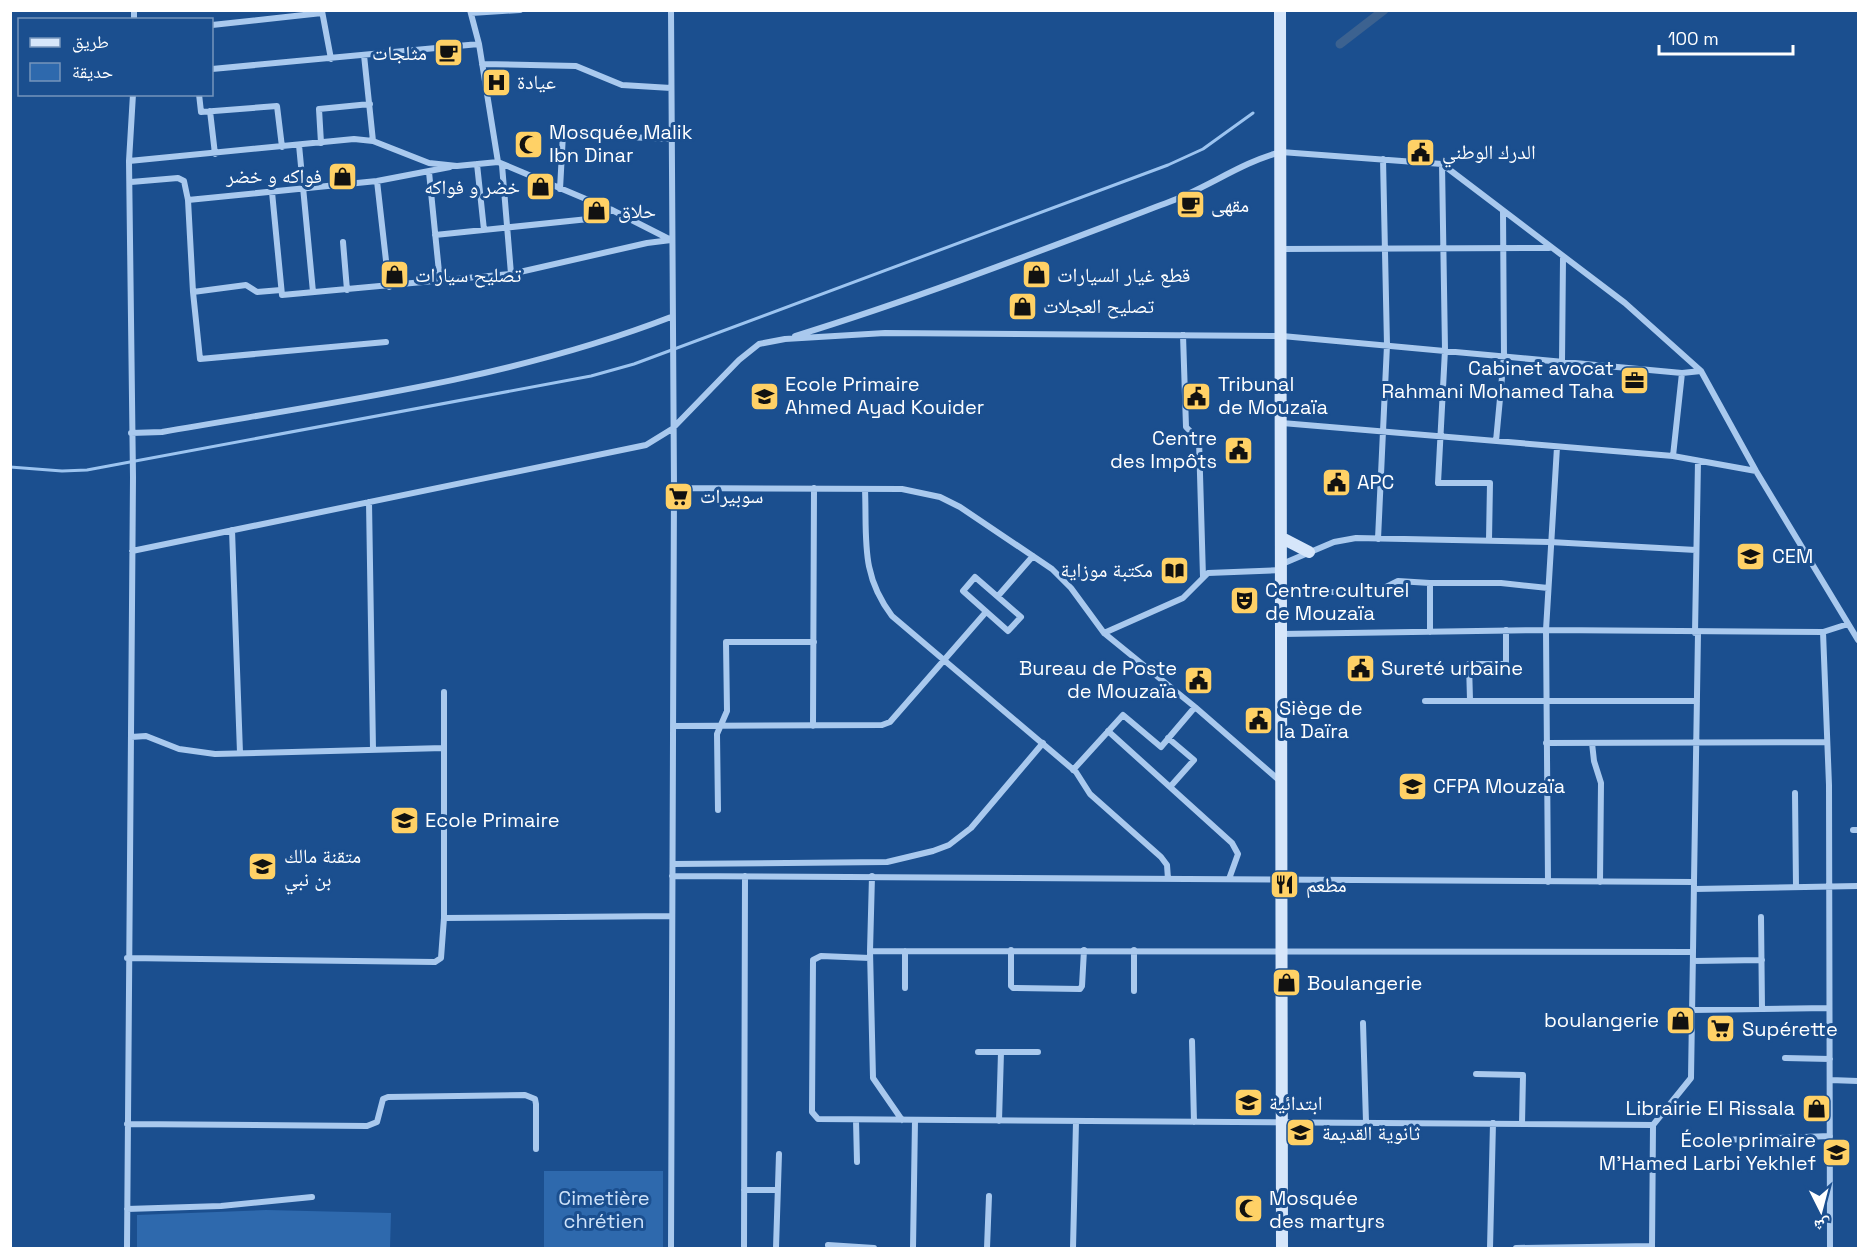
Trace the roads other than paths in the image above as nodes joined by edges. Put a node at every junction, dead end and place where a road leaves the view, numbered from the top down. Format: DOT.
graph roads {
  1 [pos="520,10"];
  2 [pos="671,10"];
  3 [pos="1280,10"];
  4 [pos="322,12"];
  5 [pos="471,12"];
  6 [pos="213,25"];
  7 [pos="479,44"];
  8 [pos="364,55"];
  9 [pos="331,59"];
  10 [pos="482,64"];
  11 [pos="213,69"];
  12 [pos="671,88"];
  13 [pos="133,96"];
  14 [pos="199,96"];
  15 [pos="369,104"];
  16 [pos="210,111"];
  17 [pos="671,139"];
  18 [pos="373,141"];
  19 [pos="321,143"];
  20 [pos="299,145"];
  21 [pos="282,147"];
  22 [pos="1281,152"];
  23 [pos="215,154"];
  24 [pos="1383,159"];
  25 [pos="129,161"];
  26 [pos="477,164"];
  27 [pos="500,164"];
  28 [pos="1442,164"];
  29 [pos="457,166"];
  30 [pos="429,172"];
  31 [pos="377,181"];
  32 [pos="131,182"];
  33 [pos="303,189"];
  34 [pos="560,189"];
  35 [pos="272,192"];
  36 [pos="188,200"];
  37 [pos="612,210"];
  38 [pos="1503,211"];
  39 [pos="509,229"];
  40 [pos="484,230"];
  41 [pos="435,235"];
  42 [pos="671,240"];
  43 [pos="343,242"];
  44 [pos="1444,248"];
  45 [pos="1503,248"];
  46 [pos="1550,248"];
  47 [pos="1281,249"];
  48 [pos="1385,249"];
  49 [pos="1563,258"];
  50 [pos="511,274"];
  51 [pos="440,282"];
  52 [pos="389,286"];
  53 [pos="281,290"];
  54 [pos="346,290"];
  55 [pos="193,292"];
  56 [pos="314,292"];
  57 [pos="671,317"];
  58 [pos="1183,335"];
  59 [pos="1282,336"];
  60 [pos="785,339"];
  61 [pos="386,342"];
  62 [pos="1387,345"];
  63 [pos="1445,350"];
  64 [pos="1504,356"];
  65 [pos="1562,362"];
  66 [pos="1701,370"];
  67 [pos="1682,373"];
  68 [pos="1282,423"];
  69 [pos="672,429"];
  70 [pos="1382,430"];
  71 [pos="131,433"];
  72 [pos="1439,436"];
  73 [pos="1496,441"];
  74 [pos="1557,447"];
  75 [pos="1673,456"];
  76 [pos="1698,461"];
  77 [pos="1756,471"];
  78 [pos="674,488"];
  79 [pos="814,488"];
  80 [pos="866,489"];
  81 [pos="369,502"];
  82 [pos="232,530"];
  83 [pos="1282,538"];
  84 [pos="1378,539"];
  85 [pos="1489,540"];
  86 [pos="1551,542"];
  87 [pos="1696,550"];
  88 [pos="132,551"];
  89 [pos="1309,552"];
  90 [pos="1034,556"];
  91 [pos="1282,567"];
  92 [pos="1203,577"];
  93 [pos="1430,583"];
  94 [pos="1548,588"];
  95 [pos="1333,592"];
  96 [pos="998,596"];
  97 [pos="986,612"];
  98 [pos="1848,624"];
  99 [pos="1506,630"];
  100 [pos="1546,630"];
  101 [pos="1430,632"];
  102 [pos="1823,632"];
  103 [pos="1104,633"];
  104 [pos="1696,633"];
  105 [pos="1282,634"];
  106 [pos="1858,640"];
  107 [pos="814,642"];
  108 [pos="945,658"];
  109 [pos="444,692"];
  110 [pos="1546,699"];
  111 [pos="1470,700"];
  112 [pos="1697,700"];
  113 [pos="1425,701"];
  114 [pos="1195,706"];
  115 [pos="719,725"];
  116 [pos="673,726"];
  117 [pos="813,726"];
  118 [pos="1108,731"];
  119 [pos="131,737"];
  120 [pos="1168,738"];
  121 [pos="1696,742"];
  122 [pos="1827,742"];
  123 [pos="1043,743"];
  124 [pos="1546,743"];
  125 [pos="1592,743"];
  126 [pos="444,748"];
  127 [pos="373,749"];
  128 [pos="240,753"];
  129 [pos="1073,770"];
  130 [pos="1282,783"];
  131 [pos="1170,787"];
  132 [pos="1795,794"];
  133 [pos="718,810"];
  134 [pos="673,864"];
  135 [pos="672,876"];
  136 [pos="745,876"];
  137 [pos="872,876"];
  138 [pos="1167,879"];
  139 [pos="1229,879"];
  140 [pos="1282,879"];
  141 [pos="1548,882"];
  142 [pos="1600,882"];
  143 [pos="1694,886"];
  144 [pos="1858,886"];
  145 [pos="1796,887"];
  146 [pos="1828,887"];
  147 [pos="672,916"];
  148 [pos="1761,917"];
  149 [pos="444,918"];
  150 [pos="1084,950"];
  151 [pos="1134,950"];
  152 [pos="1282,950"];
  153 [pos="905,951"];
  154 [pos="1011,951"];
  155 [pos="1693,952"];
  156 [pos="870,955"];
  157 [pos="127,958"];
  158 [pos="1762,960"];
  159 [pos="1693,961"];
  160 [pos="905,988"];
  161 [pos="1134,991"];
  162 [pos="1829,1008"];
  163 [pos="1762,1009"];
  164 [pos="1692,1010"];
  165 [pos="1363,1023"];
  166 [pos="1192,1041"];
  167 [pos="978,1052"];
  168 [pos="1001,1052"];
  169 [pos="1038,1052"];
  170 [pos="1785,1058"];
  171 [pos="1830,1059"];
  172 [pos="1476,1074"];
  173 [pos="1830,1080"];
  174 [pos="1858,1081"];
  175 [pos="856,1120"];
  176 [pos="902,1120"];
  177 [pos="915,1120"];
  178 [pos="999,1121"];
  179 [pos="1076,1122"];
  180 [pos="1194,1122"];
  181 [pos="1282,1122"];
  182 [pos="1366,1122"];
  183 [pos="1493,1123"];
  184 [pos="127,1124"];
  185 [pos="1522,1124"];
  186 [pos="1653,1125"];
  187 [pos="1830,1136"];
  188 [pos="1696,1141"];
  189 [pos="536,1149"];
  190 [pos="779,1154"];
  191 [pos="857,1162"];
  192 [pos="744,1190"];
  193 [pos="777,1190"];
  194 [pos="989,1196"];
  195 [pos="312,1197"];
  196 [pos="127,1209"];
  197 [pos="828,1245"];
  198 [pos="1652,1247"];
  199 [pos="127,1248"];
  200 [pos="671,1248"];
  201 [pos="744,1248"];
  202 [pos="776,1248"];
  203 [pos="874,1248"];
  204 [pos="913,1248"];
  205 [pos="987,1248"];
  206 [pos="1073,1248"];
  207 [pos="1282,1248"];
  208 [pos="1490,1248"];
  209 [pos="1516,1248"];
  210 [pos="1830,1248"];
  1 -- 5 [label="street"];
  2 -- 12 [label="street"];
  3 -- 22 [label="main road"];
  4 -- 6 [label="street"];
  4 -- 9 [label="street"];
  5 -- 7 [label="street"];
  7 -- 8 [label="street"];
  7 -- 10 [label="street"];
  8 -- 9 [label="street"];
  8 -- 15 [label="street"];
  9 -- 11 [label="street"];
  10 -- 12 [label="street"];
  10 -- 27 [label="street"];
  12 -- 17 [label="street"];
  13 -- 25 [label="street"];
  14 -- 16 [label="street"];
  15 -- 18 [label="street"];
  15 -- 19 [label="street"];
  16 -- 21 [label="street"];
  16 -- 23 [label="street"];
  17 -- 34 [label="street"];
  17 -- 42 [label="street"];
  18 -- 19 [label="street"];
  18 -- 29 [label="street"];
  19 -- 20 [label="street"];
  20 -- 21 [label="street"];
  20 -- 33 [label="street"];
  21 -- 23 [label="street"];
  22 -- 24 [label="street"];
  22 -- 47 [label="main road"];
  22 -- 60 [label="street"];
  23 -- 25 [label="street"];
  24 -- 28 [label="street"];
  24 -- 48 [label="street"];
  25 -- 32 [label="street"];
  26 -- 27 [label="street"];
  26 -- 29 [label="street"];
  26 -- 40 [label="street"];
  27 -- 34 [label="street"];
  27 -- 39 [label="street"];
  28 -- 38 [label="street"];
  28 -- 44 [label="street"];
  29 -- 30 [label="street"];
  30 -- 31 [label="street"];
  30 -- 41 [label="street"];
  31 -- 33 [label="street"];
  31 -- 52 [label="street"];
  32 -- 36 [label="street"];
  32 -- 71 [label="street"];
  33 -- 35 [label="street"];
  33 -- 56 [label="street"];
  34 -- 37 [label="street"];
  35 -- 36 [label="street"];
  35 -- 53 [label="street"];
  36 -- 55 [label="street"];
  37 -- 39 [label="street"];
  37 -- 42 [label="street"];
  38 -- 45 [label="street"];
  38 -- 46 [label="street"];
  39 -- 40 [label="street"];
  39 -- 50 [label="street"];
  40 -- 41 [label="street"];
  41 -- 51 [label="street"];
  42 -- 50 [label="street"];
  42 -- 57 [label="street"];
  43 -- 54 [label="street"];
  44 -- 45 [label="street"];
  44 -- 48 [label="street"];
  44 -- 63 [label="street"];
  45 -- 46 [label="street"];
  45 -- 64 [label="street"];
  46 -- 49 [label="street"];
  47 -- 48 [label="street"];
  47 -- 59 [label="main road"];
  48 -- 62 [label="street"];
  49 -- 65 [label="street"];
  49 -- 66 [label="street"];
  50 -- 51 [label="street"];
  51 -- 52 [label="street"];
  52 -- 54 [label="street"];
  53 -- 55 [label="street"];
  53 -- 56 [label="street"];
  54 -- 56 [label="street"];
  55 -- 61 [label="street"];
  57 -- 69 [label="street"];
  57 -- 71 [label="street"];
  58 -- 59 [label="street"];
  58 -- 60 [label="street"];
  58 -- 92 [label="street"];
  59 -- 62 [label="street"];
  59 -- 68 [label="main road"];
  60 -- 69 [label="street"];
  62 -- 63 [label="street"];
  62 -- 70 [label="street"];
  63 -- 64 [label="street"];
  63 -- 72 [label="street"];
  64 -- 65 [label="street"];
  64 -- 73 [label="street"];
  65 -- 67 [label="street"];
  66 -- 67 [label="street"];
  66 -- 77 [label="street"];
  67 -- 75 [label="street"];
  68 -- 70 [label="street"];
  68 -- 83 [label="main road"];
  69 -- 78 [label="street"];
  69 -- 81 [label="street"];
  70 -- 72 [label="street"];
  70 -- 84 [label="street"];
  71 -- 88 [label="street"];
  72 -- 73 [label="street"];
  72 -- 85 [label="street"];
  73 -- 74 [label="street"];
  74 -- 75 [label="street"];
  74 -- 86 [label="street"];
  75 -- 76 [label="street"];
  76 -- 77 [label="street"];
  76 -- 87 [label="street"];
  77 -- 98 [label="street"];
  78 -- 79 [label="street"];
  78 -- 116 [label="street"];
  79 -- 80 [label="street"];
  79 -- 107 [label="street"];
  80 -- 90 [label="street"];
  80 -- 108 [label="street"];
  81 -- 82 [label="street"];
  81 -- 127 [label="street"];
  82 -- 88 [label="street"];
  82 -- 128 [label="street"];
  83 -- 89 [label="main road"];
  83 -- 91 [label="main road"];
  84 -- 85 [label="street"];
  84 -- 89 [label="street"];
  85 -- 86 [label="street"];
  86 -- 87 [label="street"];
  86 -- 94 [label="street"];
  87 -- 104 [label="street"];
  88 -- 119 [label="street"];
  89 -- 91 [label="street"];
  90 -- 96 [label="street"];
  90 -- 103 [label="street"];
  91 -- 92 [label="street"];
  91 -- 105 [label="main road"];
  92 -- 103 [label="street"];
  93 -- 94 [label="street"];
  93 -- 95 [label="street"];
  93 -- 101 [label="street"];
  94 -- 100 [label="street"];
  96 -- 97 [label="street"];
  96 -- 97 [label="street"];
  97 -- 108 [label="street"];
  98 -- 102 [label="street"];
  98 -- 106 [label="street"];
  99 -- 100 [label="street"];
  99 -- 101 [label="street"];
  99 -- 111 [label="street"];
  100 -- 104 [label="street"];
  100 -- 110 [label="street"];
  101 -- 105 [label="street"];
  102 -- 104 [label="street"];
  102 -- 122 [label="street"];
  103 -- 114 [label="street"];
  104 -- 112 [label="street"];
  105 -- 130 [label="main road"];
  107 -- 115 [label="street"];
  107 -- 117 [label="street"];
  108 -- 117 [label="street"];
  108 -- 123 [label="street"];
  109 -- 126 [label="street"];
  110 -- 111 [label="street"];
  110 -- 112 [label="street"];
  110 -- 124 [label="street"];
  111 -- 113 [label="street"];
  112 -- 121 [label="street"];
  114 -- 120 [label="street"];
  114 -- 130 [label="street"];
  115 -- 116 [label="street"];
  115 -- 117 [label="street"];
  115 -- 133 [label="street"];
  116 -- 134 [label="street"];
  118 -- 120 [label="street"];
  118 -- 129 [label="street"];
  118 -- 131 [label="street"];
  119 -- 128 [label="street"];
  119 -- 157 [label="street"];
  120 -- 131 [label="street"];
  121 -- 122 [label="street"];
  121 -- 125 [label="street"];
  121 -- 143 [label="street"];
  122 -- 146 [label="street"];
  123 -- 129 [label="street"];
  123 -- 134 [label="street"];
  124 -- 125 [label="street"];
  124 -- 141 [label="street"];
  125 -- 142 [label="street"];
  126 -- 127 [label="street"];
  126 -- 149 [label="street"];
  127 -- 128 [label="street"];
  129 -- 138 [label="street"];
  130 -- 140 [label="main road"];
  131 -- 139 [label="street"];
  132 -- 145 [label="street"];
  134 -- 135 [label="street"];
  135 -- 136 [label="street"];
  135 -- 147 [label="street"];
  136 -- 137 [label="street"];
  136 -- 192 [label="street"];
  137 -- 138 [label="street"];
  137 -- 156 [label="street"];
  138 -- 139 [label="street"];
  139 -- 140 [label="street"];
  140 -- 141 [label="street"];
  140 -- 152 [label="main road"];
  141 -- 142 [label="street"];
  142 -- 143 [label="street"];
  143 -- 145 [label="street"];
  143 -- 155 [label="street"];
  144 -- 146 [label="street"];
  145 -- 146 [label="street"];
  146 -- 162 [label="street"];
  147 -- 149 [label="street"];
  147 -- 200 [label="street"];
  148 -- 158 [label="street"];
  149 -- 157 [label="street"];
  150 -- 151 [label="street"];
  150 -- 154 [label="street"];
  150 -- 154 [label="street"];
  151 -- 152 [label="street"];
  151 -- 161 [label="street"];
  152 -- 155 [label="street"];
  152 -- 181 [label="main road"];
  153 -- 154 [label="street"];
  153 -- 156 [label="street"];
  153 -- 160 [label="street"];
  155 -- 159 [label="street"];
  156 -- 175 [label="street"];
  156 -- 176 [label="street"];
  157 -- 184 [label="street"];
  158 -- 159 [label="street"];
  158 -- 163 [label="street"];
  159 -- 164 [label="street"];
  162 -- 163 [label="street"];
  162 -- 171 [label="street"];
  163 -- 164 [label="street"];
  164 -- 186 [label="street"];
  165 -- 182 [label="street"];
  166 -- 180 [label="street"];
  167 -- 168 [label="street"];
  168 -- 169 [label="street"];
  168 -- 178 [label="street"];
  170 -- 171 [label="street"];
  171 -- 173 [label="street"];
  172 -- 185 [label="street"];
  173 -- 174 [label="street"];
  173 -- 187 [label="street"];
  175 -- 176 [label="street"];
  175 -- 191 [label="street"];
  176 -- 177 [label="street"];
  177 -- 178 [label="street"];
  177 -- 204 [label="street"];
  178 -- 179 [label="street"];
  179 -- 180 [label="street"];
  179 -- 206 [label="street"];
  180 -- 181 [label="street"];
  181 -- 182 [label="street"];
  181 -- 207 [label="main road"];
  182 -- 183 [label="street"];
  183 -- 185 [label="street"];
  183 -- 208 [label="street"];
  184 -- 189 [label="street"];
  184 -- 196 [label="street"];
  185 -- 186 [label="street"];
  186 -- 198 [label="street"];
  187 -- 188 [label="street"];
  187 -- 210 [label="street"];
  190 -- 193 [label="street"];
  192 -- 193 [label="street"];
  192 -- 201 [label="street"];
  193 -- 202 [label="street"];
  194 -- 205 [label="street"];
  195 -- 196 [label="street"];
  196 -- 199 [label="street"];
  197 -- 203 [label="street"];
  198 -- 209 [label="street"];
}
